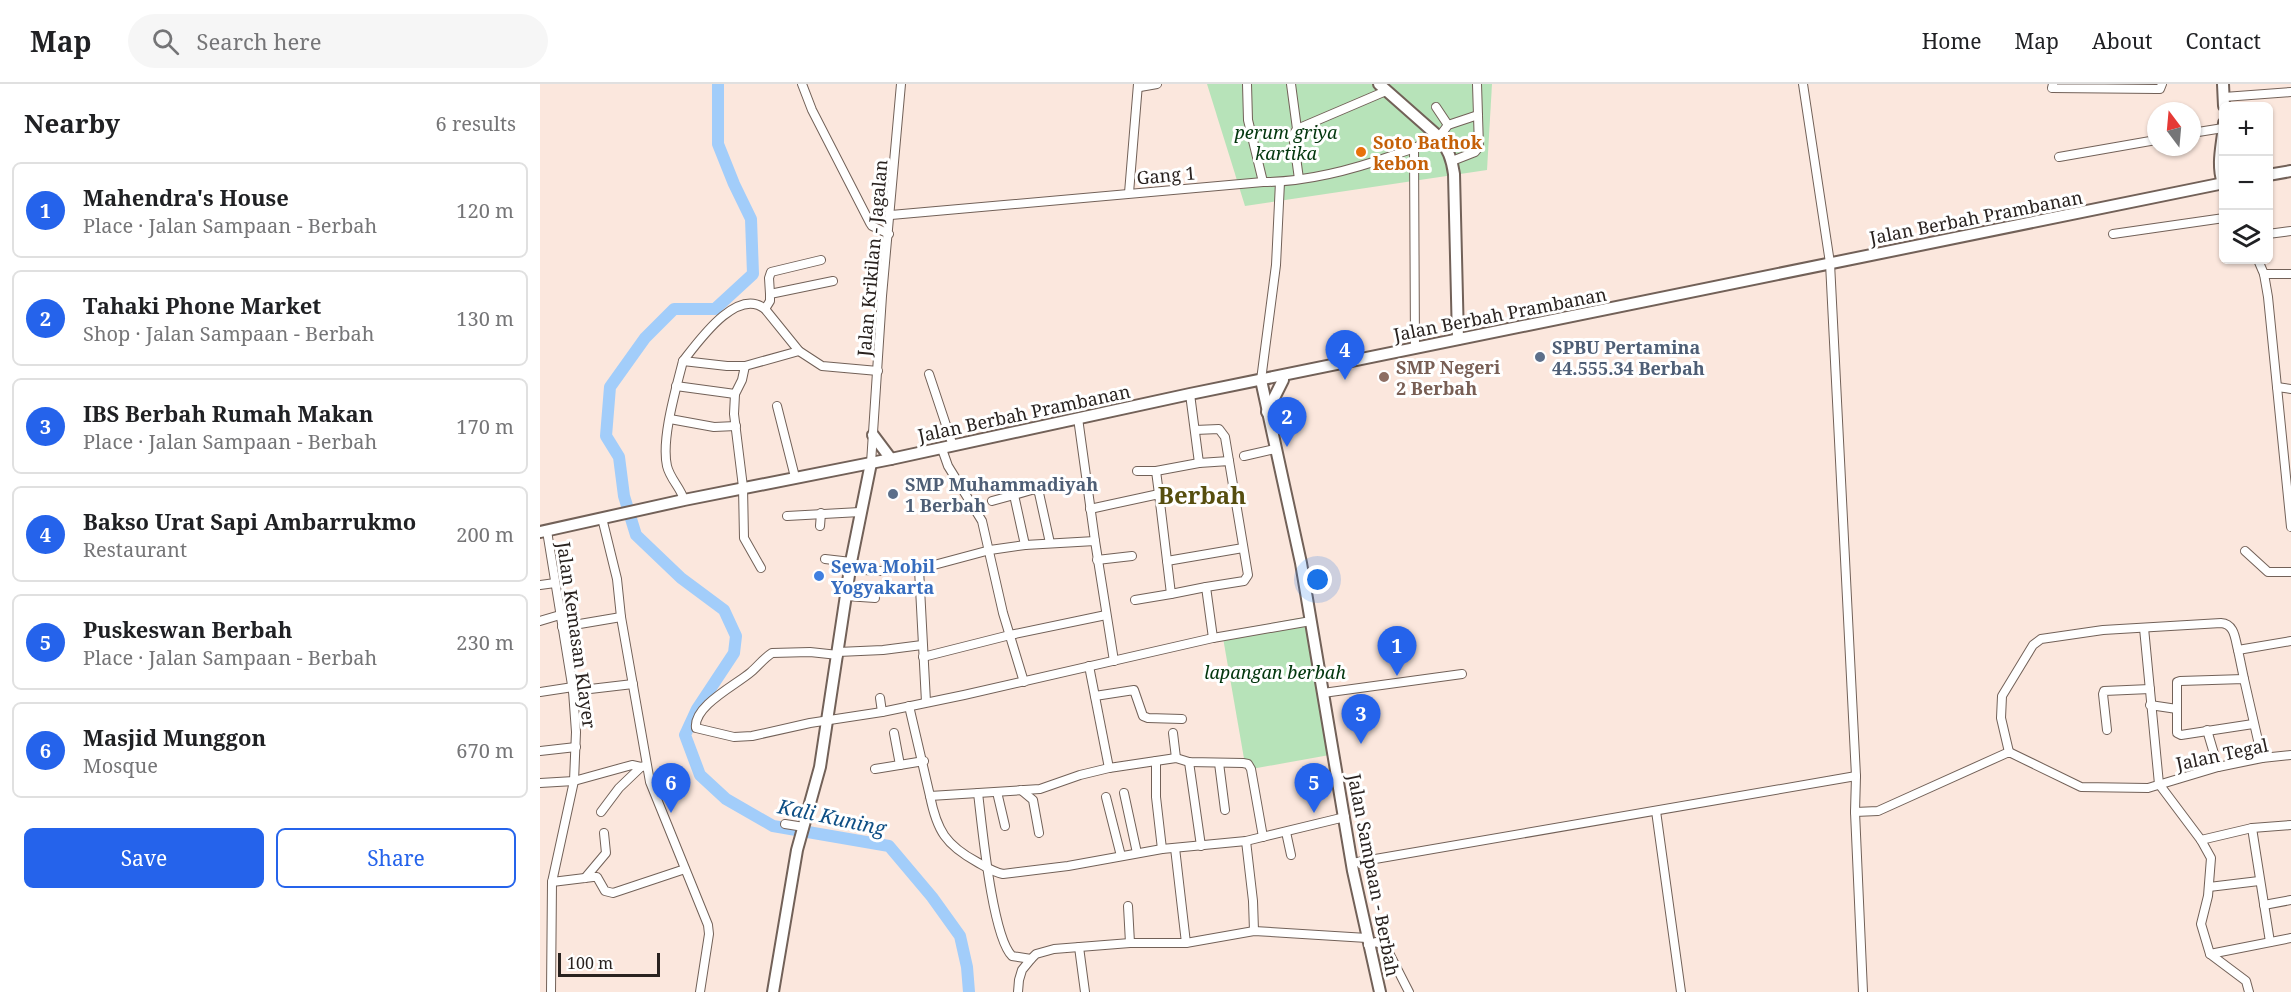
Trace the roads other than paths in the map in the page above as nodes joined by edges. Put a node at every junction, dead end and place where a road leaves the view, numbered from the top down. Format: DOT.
graph roads {
  1 [pos="802,84"];
  2 [pos="901,84"];
  3 [pos="1157,84"];
  4 [pos="1247,84"];
  5 [pos="1291,84"];
  6 [pos="1478,84"];
  7 [pos="1803,84"];
  8 [pos="2053,84"];
  9 [pos="2162,84"];
  10 [pos="2223,84"];
  11 [pos="1139,86"];
  12 [pos="1383,87"];
  13 [pos="2291,92"];
  14 [pos="2224,102"];
  15 [pos="1436,107"];
  16 [pos="1478,115"];
  17 [pos="1448,125"];
  18 [pos="1297,129"];
  19 [pos="2219,129"];
  20 [pos="2201,132"];
  21 [pos="1437,136"];
  22 [pos="2147,142"];
  23 [pos="1414,147"];
  24 [pos="2060,157"];
  25 [pos="1452,161"];
  26 [pos="2291,171"];
  27 [pos="2273,174"];
  28 [pos="1299,179"];
  29 [pos="1263,182"];
  30 [pos="1280,182"];
  31 [pos="2219,184"];
  32 [pos="1130,194"];
  33 [pos="891,215"];
  34 [pos="2219,219"];
  35 [pos="2291,231"];
  36 [pos="2273,233"];
  37 [pos="889,234"];
  38 [pos="2113,234"];
  39 [pos="821,261"];
  40 [pos="1830,263"];
  41 [pos="2260,264"];
  42 [pos="2264,274"];
  43 [pos="2291,274"];
  44 [pos="832,281"];
  45 [pos="770,294"];
  46 [pos="765,309"];
  47 [pos="1458,339"];
  48 [pos="1415,348"];
  49 [pos="799,351"];
  50 [pos="683,361"];
  51 [pos="745,366"];
  52 [pos="878,371"];
  53 [pos="929,374"];
  54 [pos="1283,376"];
  55 [pos="1261,380"];
  56 [pos="676,386"];
  57 [pos="2277,387"];
  58 [pos="2291,389"];
  59 [pos="735,394"];
  60 [pos="1190,394"];
  61 [pos="777,406"];
  62 [pos="1267,413"];
  63 [pos="1078,418"];
  64 [pos="670,419"];
  65 [pos="736,426"];
  66 [pos="1195,430"];
  67 [pos="873,435"];
  68 [pos="947,447"];
  69 [pos="1275,449"];
  70 [pos="1244,456"];
  71 [pos="891,459"];
  72 [pos="1229,461"];
  73 [pos="871,463"];
  74 [pos="1199,463"];
  75 [pos="1137,471"];
  76 [pos="1156,471"];
  77 [pos="795,477"];
  78 [pos="743,487"];
  79 [pos="1159,494"];
  80 [pos="1014,495"];
  81 [pos="684,500"];
  82 [pos="992,501"];
  83 [pos="1090,508"];
  84 [pos="860,512"];
  85 [pos="821,513"];
  86 [pos="787,516"];
  87 [pos="602,518"];
  88 [pos="820,526"];
  89 [pos="2291,527"];
  90 [pos="544,532"];
  91 [pos="1095,541"];
  92 [pos="1050,543"];
  93 [pos="1025,545"];
  94 [pos="1243,548"];
  95 [pos="990,550"];
  96 [pos="2245,551"];
  97 [pos="1132,556"];
  98 [pos="825,559"];
  99 [pos="1097,560"];
  100 [pos="1167,561"];
  101 [pos="851,566"];
  102 [pos="761,568"];
  103 [pos="919,569"];
  104 [pos="2291,572"];
  105 [pos="555,583"];
  106 [pos="540,585"];
  107 [pos="1206,587"];
  108 [pos="1171,594"];
  109 [pos="846,596"];
  110 [pos="875,598"];
  111 [pos="1135,600"];
  112 [pos="561,615"];
  113 [pos="1106,615"];
  114 [pos="621,616"];
  115 [pos="540,621"];
  116 [pos="1311,621"];
  117 [pos="562,627"];
  118 [pos="2144,628"];
  119 [pos="1010,635"];
  120 [pos="1213,638"];
  121 [pos="2291,641"];
  122 [pos="922,645"];
  123 [pos="2238,650"];
  124 [pos="838,654"];
  125 [pos="923,657"];
  126 [pos="1114,661"];
  127 [pos="1089,666"];
  128 [pos="1462,674"];
  129 [pos="2244,679"];
  130 [pos="1024,682"];
  131 [pos="633,684"];
  132 [pos="2150,688"];
  133 [pos="573,689"];
  134 [pos="540,692"];
  135 [pos="1323,693"];
  136 [pos="1095,696"];
  137 [pos="880,698"];
  138 [pos="926,702"];
  139 [pos="2150,705"];
  140 [pos="909,706"];
  141 [pos="2177,709"];
  142 [pos="882,712"];
  143 [pos="1182,718"];
  144 [pos="828,721"];
  145 [pos="2253,724"];
  146 [pos="2107,730"];
  147 [pos="2207,730"];
  148 [pos="894,733"];
  149 [pos="1173,733"];
  150 [pos="576,747"];
  151 [pos="540,751"];
  152 [pos="2009,752"];
  153 [pos="2291,755"];
  154 [pos="1176,758"];
  155 [pos="2262,758"];
  156 [pos="924,761"];
  157 [pos="1156,761"];
  158 [pos="1189,762"];
  159 [pos="1219,763"];
  160 [pos="900,765"];
  161 [pos="644,766"];
  162 [pos="2218,767"];
  163 [pos="1109,768"];
  164 [pos="875,769"];
  165 [pos="1856,776"];
  166 [pos="574,781"];
  167 [pos="540,783"];
  168 [pos="2159,784"];
  169 [pos="1021,790"];
  170 [pos="996,792"];
  171 [pos="978,793"];
  172 [pos="1125,793"];
  173 [pos="930,796"];
  174 [pos="1106,797"];
  175 [pos="1225,810"];
  176 [pos="1656,811"];
  177 [pos="601,812"];
  178 [pos="1855,812"];
  179 [pos="1345,817"];
  180 [pos="785,824"];
  181 [pos="2291,825"];
  182 [pos="1005,826"];
  183 [pos="804,827"];
  184 [pos="2252,828"];
  185 [pos="1286,831"];
  186 [pos="604,833"];
  187 [pos="1039,833"];
  188 [pos="1263,837"];
  189 [pos="2201,840"];
  190 [pos="1246,841"];
  191 [pos="1201,846"];
  192 [pos="1175,848"];
  193 [pos="1162,849"];
  194 [pos="1137,853"];
  195 [pos="1292,855"];
  196 [pos="1120,856"];
  197 [pos="1352,863"];
  198 [pos="987,867"];
  199 [pos="685,869"];
  200 [pos="585,878"];
  201 [pos="2259,881"];
  202 [pos="552,882"];
  203 [pos="2209,887"];
  204 [pos="2291,900"];
  205 [pos="2264,904"];
  206 [pos="1128,906"];
  207 [pos="1254,931"];
  208 [pos="2291,938"];
  209 [pos="1368,941"];
  210 [pos="2271,942"];
  211 [pos="1130,943"];
  212 [pos="1186,943"];
  213 [pos="1079,947"];
  214 [pos="2210,954"];
  215 [pos="1031,959"];
  216 [pos="551,992"];
  217 [pos="700,992"];
  218 [pos="773,992"];
  219 [pos="1018,992"];
  220 [pos="1085,992"];
  221 [pos="1380,992"];
  222 [pos="1409,992"];
  223 [pos="1681,992"];
  224 [pos="1863,992"];
  225 [pos="2249,992"];
  1 -- 37 [label="street"];
  2 -- 33 [label="street, Jalan Krikilan - Jagalan"];
  3 -- 11 [label="street"];
  4 -- 29 [label="street"];
  5 -- 18 [label="street"];
  6 -- 16 [label="street"];
  7 -- 40 [label="street"];
  8 -- 9 [label="street"];
  10 -- 14 [label="main road"];
  11 -- 32 [label="street"];
  12 -- 18 [label="street"];
  12 -- 21 [label="main road"];
  13 -- 14 [label="street"];
  15 -- 17 [label="street"];
  16 -- 17 [label="street"];
  16 -- 25 [label="street"];
  17 -- 21 [label="street"];
  18 -- 28 [label="street"];
  19 -- 20 [label="street"];
  21 -- 23 [label="street, Gang 1"];
  21 -- 25 [label="main road"];
  22 -- 24 [label="street"];
  23 -- 28 [label="street, Gang 1"];
  23 -- 48 [label="street"];
  25 -- 47 [label="main road"];
  26 -- 27 [label="main road"];
  28 -- 30 [label="street, Gang 1"];
  29 -- 30 [label="street, Gang 1"];
  29 -- 32 [label="street, Gang 1"];
  30 -- 55 [label="street"];
  31 -- 40 [label="main road, Jalan Berbah Prambanan"];
  32 -- 33 [label="street, Gang 1"];
  33 -- 37 [label="street, Jalan Krikilan - Jagalan"];
  34 -- 38 [label="street"];
  35 -- 36 [label="street"];
  37 -- 52 [label="street, Jalan Krikilan - Jagalan"];
  39 -- 45 [label="street"];
  40 -- 47 [label="main road, Jalan Berbah Prambanan"];
  40 -- 165 [label="street"];
  41 -- 42 [label="street"];
  42 -- 43 [label="street"];
  42 -- 57 [label="street"];
  44 -- 45 [label="street"];
  45 -- 46 [label="street"];
  46 -- 49 [label="street"];
  46 -- 50 [label="street"];
  47 -- 48 [label="main road, Jalan Berbah Prambanan"];
  48 -- 54 [label="main road, Jalan Berbah Prambanan"];
  49 -- 51 [label="street"];
  49 -- 52 [label="street"];
  50 -- 51 [label="street"];
  50 -- 56 [label="street"];
  51 -- 59 [label="street"];
  52 -- 67 [label="street, Jalan Krikilan - Jagalan"];
  53 -- 68 [label="street"];
  54 -- 55 [label="main road, Jalan Berbah Prambanan"];
  54 -- 62 [label="main road"];
  55 -- 60 [label="main road, Jalan Berbah Prambanan"];
  55 -- 62 [label="main road, Jalan Sampaan - Berbah"];
  56 -- 59 [label="street"];
  56 -- 64 [label="street"];
  57 -- 58 [label="street"];
  57 -- 89 [label="street"];
  59 -- 65 [label="street"];
  60 -- 63 [label="main road, Jalan Berbah Prambanan"];
  60 -- 66 [label="street"];
  61 -- 77 [label="street"];
  62 -- 69 [label="main road, Jalan Sampaan - Berbah"];
  63 -- 68 [label="main road, Jalan Berbah Prambanan"];
  63 -- 83 [label="street"];
  64 -- 65 [label="street"];
  64 -- 81 [label="street"];
  65 -- 78 [label="street"];
  66 -- 72 [label="street"];
  66 -- 74 [label="street"];
  67 -- 71 [label="main road"];
  67 -- 73 [label="street, Jalan Krikilan - Jagalan"];
  68 -- 71 [label="main road, Jalan Berbah Prambanan"];
  68 -- 95 [label="street"];
  69 -- 70 [label="street"];
  69 -- 116 [label="main road, Jalan Sampaan - Berbah"];
  71 -- 73 [label="main road, Jalan Berbah Prambanan"];
  72 -- 74 [label="street"];
  72 -- 94 [label="street"];
  73 -- 77 [label="main road, Jalan Berbah Prambanan"];
  73 -- 84 [label="main road"];
  74 -- 76 [label="street"];
  75 -- 76 [label="street"];
  76 -- 79 [label="street"];
  77 -- 78 [label="main road, Jalan Berbah Prambanan"];
  78 -- 81 [label="main road, Jalan Berbah Prambanan"];
  78 -- 102 [label="street"];
  79 -- 83 [label="street"];
  79 -- 100 [label="street"];
  80 -- 82 [label="street"];
  80 -- 92 [label="street"];
  80 -- 93 [label="street"];
  81 -- 87 [label="main road, Jalan Berbah Prambanan"];
  83 -- 91 [label="street"];
  84 -- 85 [label="street"];
  84 -- 101 [label="main road"];
  85 -- 86 [label="street"];
  85 -- 88 [label="street"];
  87 -- 90 [label="main road, Jalan Berbah Prambanan"];
  87 -- 114 [label="street"];
  90 -- 105 [label="street, Jalan Kemasan Klayer"];
  91 -- 92 [label="street"];
  91 -- 99 [label="street"];
  92 -- 93 [label="street"];
  93 -- 95 [label="street"];
  94 -- 100 [label="street"];
  94 -- 107 [label="street"];
  95 -- 103 [label="street"];
  95 -- 119 [label="street"];
  96 -- 104 [label="street"];
  97 -- 99 [label="street"];
  98 -- 101 [label="street"];
  99 -- 113 [label="street"];
  100 -- 108 [label="street"];
  101 -- 103 [label="street"];
  101 -- 109 [label="main road"];
  103 -- 122 [label="street"];
  105 -- 106 [label="street"];
  105 -- 112 [label="street, Jalan Kemasan Klayer"];
  107 -- 108 [label="street"];
  107 -- 120 [label="street"];
  108 -- 111 [label="street"];
  109 -- 110 [label="street"];
  109 -- 124 [label="main road"];
  112 -- 115 [label="street"];
  112 -- 117 [label="street, Jalan Kemasan Klayer"];
  113 -- 119 [label="street"];
  113 -- 126 [label="street"];
  114 -- 117 [label="street"];
  114 -- 131 [label="street"];
  116 -- 120 [label="street"];
  116 -- 135 [label="main road, Jalan Sampaan - Berbah"];
  117 -- 133 [label="street, Jalan Kemasan Klayer"];
  118 -- 123 [label="street"];
  118 -- 132 [label="street"];
  118 -- 152 [label="street"];
  119 -- 125 [label="street"];
  119 -- 130 [label="street"];
  120 -- 126 [label="street"];
  121 -- 123 [label="street"];
  122 -- 124 [label="street"];
  122 -- 125 [label="street"];
  123 -- 129 [label="street"];
  124 -- 144 [label="main road"];
  124 -- 144 [label="street"];
  125 -- 138 [label="street"];
  126 -- 127 [label="street"];
  127 -- 130 [label="street"];
  127 -- 136 [label="street"];
  128 -- 135 [label="street"];
  129 -- 141 [label="street"];
  129 -- 145 [label="street"];
  130 -- 138 [label="street"];
  131 -- 133 [label="street"];
  131 -- 161 [label="street"];
  132 -- 139 [label="street"];
  132 -- 146 [label="street"];
  133 -- 134 [label="street"];
  133 -- 150 [label="street, Jalan Kemasan Klayer"];
  135 -- 179 [label="main road, Jalan Sampaan - Berbah"];
  136 -- 143 [label="street"];
  136 -- 163 [label="street"];
  137 -- 142 [label="street"];
  138 -- 140 [label="street"];
  139 -- 141 [label="street"];
  139 -- 168 [label="street"];
  140 -- 142 [label="street"];
  140 -- 156 [label="street"];
  141 -- 147 [label="street"];
  142 -- 144 [label="street"];
  144 -- 183 [label="main road"];
  145 -- 147 [label="street"];
  145 -- 155 [label="street"];
  147 -- 162 [label="street"];
  148 -- 160 [label="street"];
  149 -- 154 [label="street"];
  150 -- 151 [label="street"];
  150 -- 166 [label="street, Jalan Kemasan Klayer"];
  152 -- 168 [label="street, Jalan Tegal"];
  152 -- 178 [label="street"];
  153 -- 155 [label="street, Jalan Tegal"];
  154 -- 157 [label="street"];
  154 -- 158 [label="street"];
  155 -- 162 [label="street, Jalan Tegal"];
  156 -- 160 [label="street"];
  156 -- 173 [label="street"];
  157 -- 163 [label="street"];
  157 -- 193 [label="street"];
  158 -- 159 [label="street"];
  158 -- 191 [label="street"];
  159 -- 175 [label="street"];
  159 -- 188 [label="street"];
  160 -- 164 [label="street"];
  161 -- 166 [label="street"];
  161 -- 177 [label="street"];
  161 -- 199 [label="street"];
  162 -- 168 [label="street, Jalan Tegal"];
  163 -- 169 [label="street"];
  165 -- 176 [label="street"];
  165 -- 178 [label="street"];
  166 -- 167 [label="street"];
  166 -- 202 [label="street, Jalan Kemasan Klayer"];
  168 -- 189 [label="street"];
  169 -- 170 [label="street"];
  169 -- 187 [label="street"];
  170 -- 171 [label="street"];
  170 -- 182 [label="street"];
  171 -- 173 [label="street"];
  171 -- 198 [label="street"];
  172 -- 194 [label="street"];
  173 -- 198 [label="street"];
  174 -- 196 [label="street"];
  176 -- 197 [label="street"];
  176 -- 223 [label="street"];
  178 -- 224 [label="street"];
  179 -- 185 [label="street"];
  179 -- 197 [label="main road, Jalan Sampaan - Berbah"];
  180 -- 183 [label="street"];
  181 -- 184 [label="street"];
  183 -- 218 [label="main road"];
  184 -- 189 [label="street"];
  184 -- 201 [label="street"];
  185 -- 188 [label="street"];
  185 -- 195 [label="street"];
  186 -- 200 [label="street"];
  188 -- 190 [label="street"];
  189 -- 203 [label="street"];
  190 -- 191 [label="street"];
  190 -- 207 [label="street"];
  191 -- 192 [label="street"];
  192 -- 193 [label="street"];
  192 -- 212 [label="street"];
  193 -- 194 [label="street"];
  194 -- 196 [label="street"];
  196 -- 198 [label="street"];
  197 -- 209 [label="main road, Jalan Sampaan - Berbah"];
  198 -- 215 [label="street"];
  199 -- 200 [label="street"];
  199 -- 217 [label="street"];
  200 -- 202 [label="street"];
  201 -- 203 [label="street"];
  201 -- 205 [label="street"];
  202 -- 216 [label="street, Jalan Kemasan Klayer"];
  203 -- 214 [label="street"];
  204 -- 205 [label="street"];
  205 -- 210 [label="street"];
  206 -- 211 [label="street"];
  207 -- 209 [label="street"];
  207 -- 212 [label="street"];
  208 -- 210 [label="street"];
  209 -- 221 [label="main road, Jalan Sampaan - Berbah"];
  209 -- 222 [label="street"];
  210 -- 214 [label="street"];
  211 -- 212 [label="street"];
  211 -- 213 [label="street"];
  213 -- 215 [label="street"];
  213 -- 220 [label="street"];
  214 -- 225 [label="street"];
  215 -- 219 [label="street"];
}
